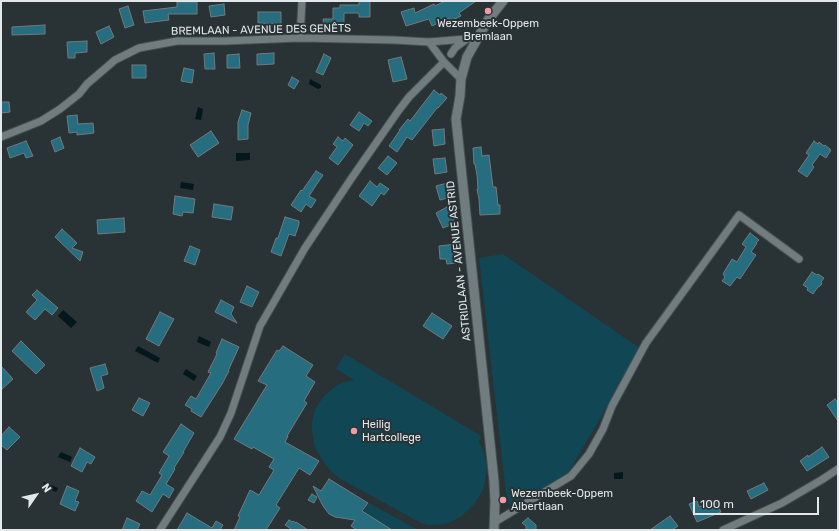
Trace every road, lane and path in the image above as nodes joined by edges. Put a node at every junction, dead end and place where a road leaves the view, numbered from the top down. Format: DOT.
graph roads {
  1 [pos="302,1"];
  2 [pos="503,1"];
  3 [pos="300,38"];
  4 [pos="478,38"];
  5 [pos="467,39"];
  6 [pos="429,42"];
  7 [pos="451,54"];
  8 [pos="444,62"];
  9 [pos="461,78"];
  10 [pos="1,137"];
  11 [pos="799,259"];
  12 [pos="838,469"];
  13 [pos="494,526"];
  14 [pos="160,530"];
  15 [pos="723,530"];
  1 -- 3 [label="street"];
  2 -- 4 [label="street, ASTRIDLAAN - AVENUE ASTRID"];
  3 -- 6 [label="street, BREMLAAN - AVENUE DES GENÊTS"];
  3 -- 10 [label="street, BREMLAAN - AVENUE DES GENÊTS"];
  4 -- 5 [label="street, BREMLAAN - AVENUE DES GENÊTS"];
  4 -- 9 [label="street, ASTRIDLAAN - AVENUE ASTRID"];
  5 -- 6 [label="street, BREMLAAN - AVENUE DES GENÊTS"];
  5 -- 7 [label="street"];
  6 -- 8 [label="street"];
  8 -- 9 [label="street"];
  8 -- 14 [label="street"];
  9 -- 13 [label="street, ASTRIDLAAN - AVENUE ASTRID"];
  11 -- 13 [label="street"];
  12 -- 15 [label="street"];
}
